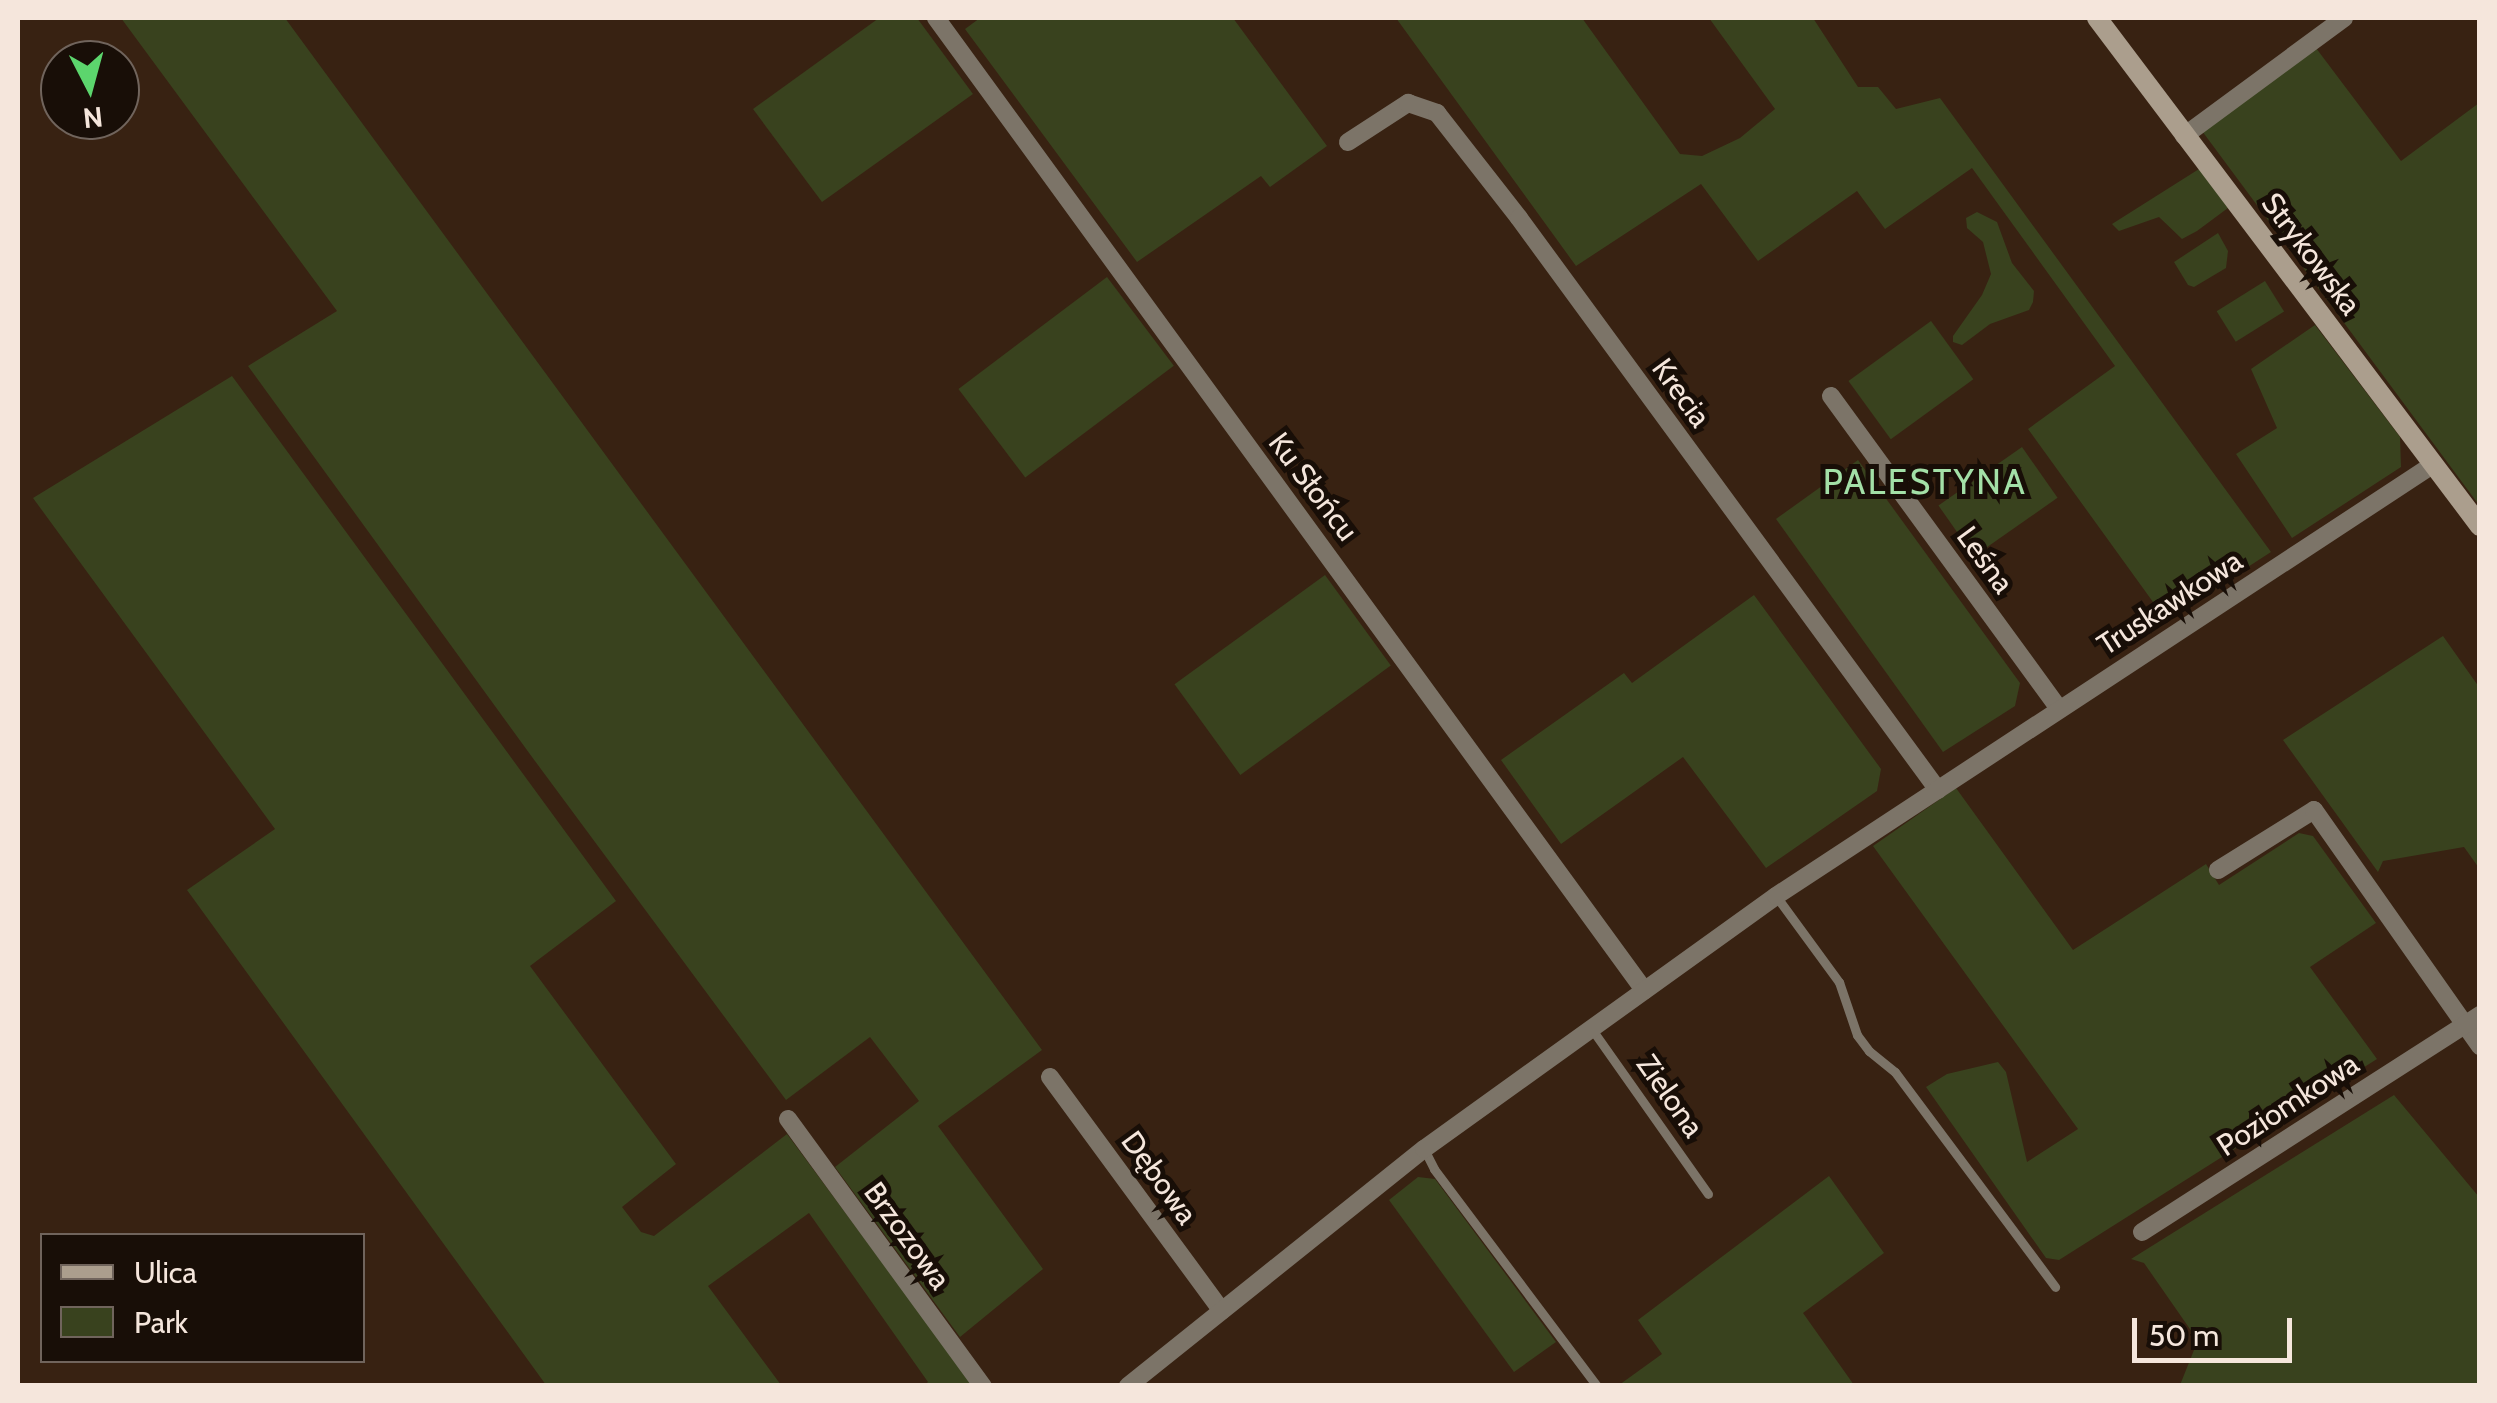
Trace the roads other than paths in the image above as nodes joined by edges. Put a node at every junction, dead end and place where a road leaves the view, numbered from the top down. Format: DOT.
graph roads {
  1 [pos="936,18"];
  2 [pos="2097,18"];
  3 [pos="2344,18"];
  4 [pos="2184,136"];
  5 [pos="1348,142"];
  6 [pos="1831,396"];
  7 [pos="2434,464"];
  8 [pos="2480,526"];
  9 [pos="2059,709"];
  10 [pos="1938,790"];
  11 [pos="2218,870"];
  12 [pos="1776,896"];
  13 [pos="1644,990"];
  14 [pos="2472,1020"];
  15 [pos="1591,1028"];
  16 [pos="2480,1046"];
  17 [pos="1050,1077"];
  18 [pos="788,1119"];
  19 [pos="1424,1149"];
  20 [pos="1708,1194"];
  21 [pos="2142,1232"];
  22 [pos="2056,1287"];
  23 [pos="1222,1311"];
  24 [pos="982,1386"];
  25 [pos="1128,1386"];
  26 [pos="1597,1386"];
  1 -- 13 [label="street, Ku Słońcu"];
  2 -- 4 [label="street, Strykowska"];
  3 -- 4 [label="street"];
  4 -- 7 [label="street, Strykowska"];
  5 -- 10 [label="street, Krecia"];
  6 -- 9 [label="street, Leśna"];
  7 -- 8 [label="street, Strykowska"];
  7 -- 9 [label="street, Truskawkowa"];
  9 -- 10 [label="street, Truskawkowa"];
  10 -- 12 [label="street, Truskawkowa"];
  11 -- 14 [label="street"];
  12 -- 13 [label="street, Truskawkowa"];
  12 -- 22 [label="lane"];
  13 -- 15 [label="street, Truskawkowa"];
  14 -- 16 [label="street"];
  14 -- 21 [label="street, Poziomkowa"];
  15 -- 19 [label="street, Truskawkowa"];
  15 -- 20 [label="lane, Zielona"];
  17 -- 23 [label="street, Dębowa"];
  18 -- 24 [label="street, Brzozowa"];
  19 -- 23 [label="street, Truskawkowa"];
  19 -- 26 [label="lane"];
  23 -- 25 [label="street, Truskawkowa"];
}
